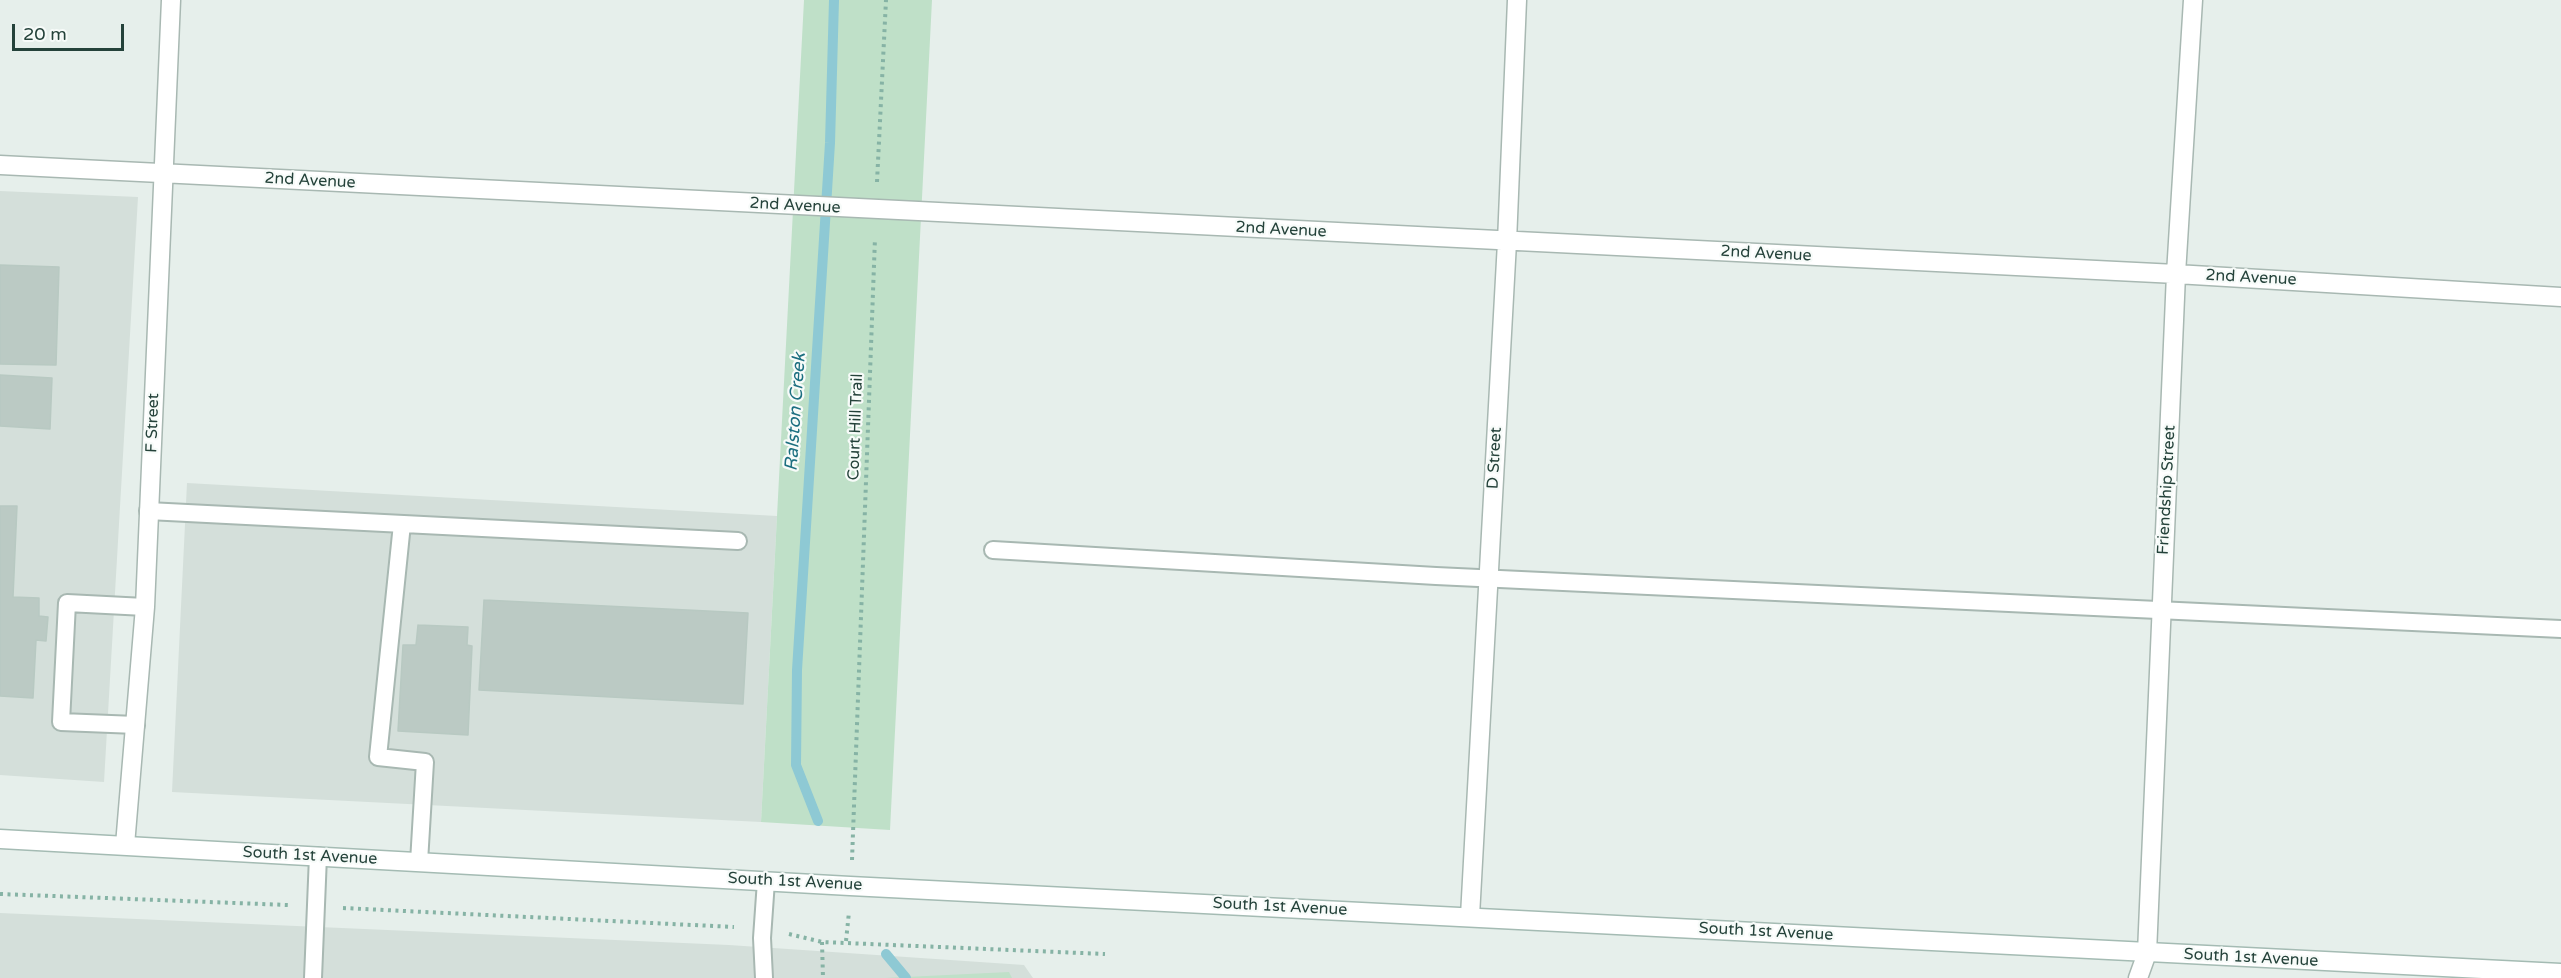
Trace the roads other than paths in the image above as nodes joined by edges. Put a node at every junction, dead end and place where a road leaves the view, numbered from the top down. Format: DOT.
graph roads {
  1 [pos="171,0"];
  2 [pos="1517,0"];
  3 [pos="2193,0"];
  4 [pos="0,165"];
  5 [pos="162,174"];
  6 [pos="1507,242"];
  7 [pos="2176,274"];
  8 [pos="2561,297"];
  9 [pos="148,510"];
  10 [pos="402,524"];
  11 [pos="738,541"];
  12 [pos="993,550"];
  13 [pos="1488,578"];
  14 [pos="145,607"];
  15 [pos="2161,609"];
  16 [pos="2561,629"];
  17 [pos="136,726"];
  18 [pos="0,839"];
  19 [pos="125,845"];
  20 [pos="318,856"];
  21 [pos="419,862"];
  22 [pos="766,881"];
  23 [pos="1470,916"];
  24 [pos="2147,953"];
  25 [pos="2561,973"];
  26 [pos="313,978"];
  27 [pos="765,978"];
  28 [pos="2138,978"];
  1 -- 5 [label="street, F Street"];
  2 -- 6 [label="street, D Street"];
  3 -- 7 [label="street, Friendship Street"];
  4 -- 5 [label="street, 2nd Avenue"];
  5 -- 6 [label="street, 2nd Avenue"];
  5 -- 9 [label="street, F Street"];
  6 -- 7 [label="street, 2nd Avenue"];
  6 -- 13 [label="street, D Street"];
  7 -- 8 [label="street, 2nd Avenue"];
  7 -- 15 [label="street, Friendship Street"];
  9 -- 10 [label="lane"];
  9 -- 14 [label="street, F Street"];
  10 -- 11 [label="lane"];
  10 -- 21 [label="lane"];
  12 -- 13 [label="lane"];
  13 -- 15 [label="lane"];
  13 -- 23 [label="street, D Street"];
  14 -- 17 [label="street, F Street"];
  14 -- 17 [label="lane"];
  15 -- 16 [label="lane"];
  15 -- 24 [label="street, Friendship Street"];
  17 -- 19 [label="street, F Street"];
  18 -- 19 [label="street, South 1st Avenue"];
  19 -- 20 [label="street, South 1st Avenue"];
  20 -- 21 [label="street, South 1st Avenue"];
  20 -- 26 [label="lane"];
  21 -- 22 [label="street, South 1st Avenue"];
  22 -- 23 [label="street, South 1st Avenue"];
  22 -- 27 [label="lane"];
  23 -- 24 [label="street, South 1st Avenue"];
  24 -- 25 [label="street, South 1st Avenue"];
  24 -- 28 [label="street, Friendship Street"];
}
